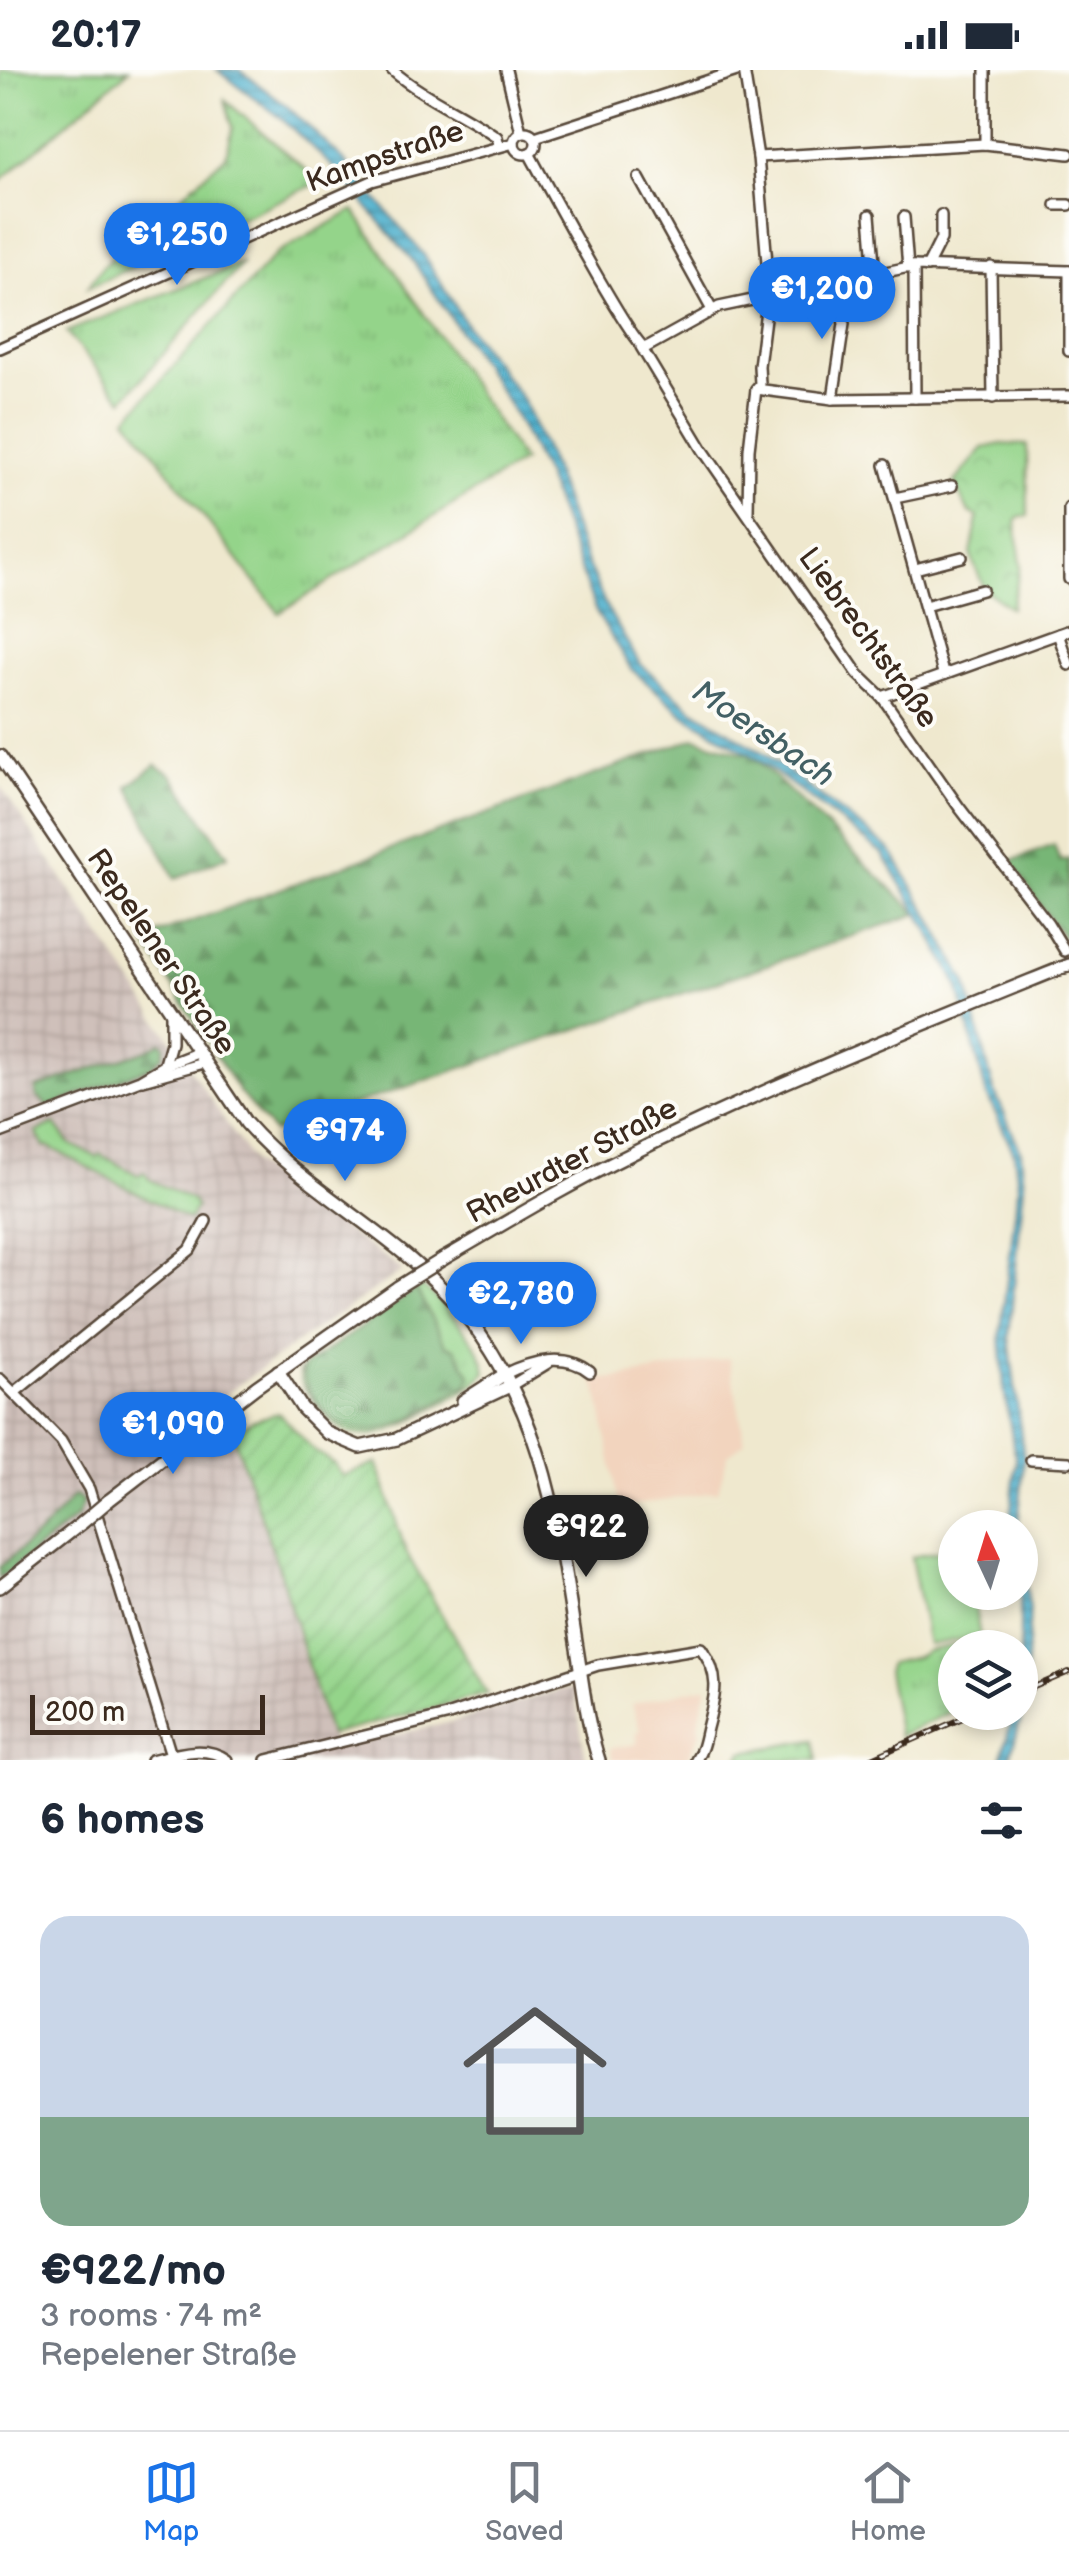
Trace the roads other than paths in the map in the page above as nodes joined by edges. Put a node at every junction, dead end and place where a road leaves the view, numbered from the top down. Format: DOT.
graph roads {
  1 [pos="392,70"];
  2 [pos="506,70"];
  3 [pos="742,70"];
  4 [pos="985,70"];
  5 [pos="521,132"];
  6 [pos="535,136"];
  7 [pos="514,143"];
  8 [pos="985,144"];
  9 [pos="499,145"];
  10 [pos="529,153"];
  11 [pos="1069,154"];
  12 [pos="758,158"];
  13 [pos="640,178"];
  14 [pos="1056,205"];
  15 [pos="1069,205"];
  16 [pos="870,215"];
  17 [pos="941,215"];
  18 [pos="904,217"];
  19 [pos="911,267"];
  20 [pos="927,267"];
  21 [pos="991,267"];
  22 [pos="1069,271"];
  23 [pos="875,274"];
  24 [pos="836,284"];
  25 [pos="768,295"];
  26 [pos="712,310"];
  27 [pos="643,347"];
  28 [pos="0,348"];
  29 [pos="1069,351"];
  30 [pos="756,390"];
  31 [pos="1069,396"];
  32 [pos="915,398"];
  33 [pos="993,398"];
  34 [pos="833,400"];
  35 [pos="885,464"];
  36 [pos="952,486"];
  37 [pos="895,498"];
  38 [pos="1069,508"];
  39 [pos="748,514"];
  40 [pos="1069,538"];
  41 [pos="962,557"];
  42 [pos="914,569"];
  43 [pos="1069,580"];
  44 [pos="982,590"];
  45 [pos="925,606"];
  46 [pos="1069,630"];
  47 [pos="1058,634"];
  48 [pos="1069,666"];
  49 [pos="944,673"];
  50 [pos="882,697"];
  51 [pos="0,756"];
  52 [pos="1065,951"];
  53 [pos="1069,965"];
  54 [pos="171,1013"];
  55 [pos="201,1058"];
  56 [pos="164,1066"];
  57 [pos="140,1080"];
  58 [pos="0,1133"];
  59 [pos="206,1221"];
  60 [pos="278,1371"];
  61 [pos="590,1372"];
  62 [pos="0,1379"];
  63 [pos="508,1379"];
  64 [pos="14,1393"];
  65 [pos="1030,1460"];
  66 [pos="1069,1462"];
  67 [pos="0,1588"];
  68 [pos="581,1672"];
  69 [pos="704,1748"];
  70 [pos="195,1752"];
  71 [pos="170,1755"];
  72 [pos="151,1760"];
  73 [pos="205,1760"];
  74 [pos="227,1760"];
  75 [pos="267,1760"];
  76 [pos="599,1760"];
  77 [pos="696,1760"];
  78 [pos="710,1760"];
  1 -- 9 [label="street"];
  2 -- 5 [label="street"];
  3 -- 6 [label="street"];
  3 -- 12 [label="street"];
  4 -- 8 [label="street"];
  5 -- 6 [label="street"];
  5 -- 7 [label="street"];
  6 -- 10 [label="street"];
  7 -- 9 [label="street, Kampstraße"];
  7 -- 10 [label="street"];
  8 -- 11 [label="street"];
  8 -- 12 [label="street"];
  9 -- 28 [label="street, Kampstraße"];
  10 -- 27 [label="street, Liebrechtstraße"];
  12 -- 25 [label="street"];
  13 -- 26 [label="street"];
  14 -- 15 [label="street"];
  16 -- 23 [label="street"];
  17 -- 20 [label="street"];
  18 -- 19 [label="street"];
  19 -- 20 [label="street"];
  19 -- 23 [label="street"];
  19 -- 32 [label="street"];
  20 -- 21 [label="street"];
  21 -- 22 [label="street"];
  21 -- 33 [label="street"];
  22 -- 29 [label="street"];
  23 -- 24 [label="street"];
  24 -- 25 [label="street"];
  24 -- 34 [label="street"];
  25 -- 26 [label="street"];
  25 -- 30 [label="street"];
  26 -- 27 [label="street"];
  27 -- 39 [label="street, Liebrechtstraße"];
  30 -- 34 [label="street"];
  30 -- 39 [label="street"];
  31 -- 33 [label="street"];
  32 -- 33 [label="street"];
  32 -- 34 [label="street"];
  35 -- 37 [label="street"];
  36 -- 37 [label="street"];
  37 -- 42 [label="street"];
  38 -- 40 [label="street"];
  39 -- 50 [label="street, Liebrechtstraße"];
  40 -- 43 [label="street"];
  41 -- 42 [label="street"];
  42 -- 45 [label="street"];
  44 -- 45 [label="street"];
  45 -- 49 [label="street"];
  46 -- 47 [label="street"];
  47 -- 48 [label="street"];
  47 -- 49 [label="street"];
  49 -- 50 [label="street"];
  50 -- 52 [label="street, Liebrechtstraße"];
  51 -- 54 [label="main road, Repelener Straße"];
  53 -- 60 [label="main road, Rheurdter Straße, bridge"];
  54 -- 55 [label="main road, Repelener Straße"];
  54 -- 56 [label="street"];
  55 -- 56 [label="street"];
  55 -- 57 [label="street"];
  55 -- 63 [label="main road, Repelener Straße"];
  56 -- 57 [label="street"];
  57 -- 58 [label="street"];
  59 -- 64 [label="street"];
  60 -- 63 [label="main road"];
  60 -- 67 [label="main road, Rheurdter Straße, bridge"];
  61 -- 63 [label="street"];
  62 -- 64 [label="street"];
  63 -- 68 [label="main road, Repelener Straße"];
  64 -- 71 [label="street"];
  65 -- 66 [label="street"];
  68 -- 69 [label="street"];
  68 -- 75 [label="street"];
  68 -- 76 [label="main road, Repelener Straße"];
  69 -- 77 [label="street"];
  69 -- 78 [label="street"];
  70 -- 71 [label="street"];
  70 -- 73 [label="street"];
  70 -- 74 [label="street"];
  71 -- 72 [label="street"];
}
